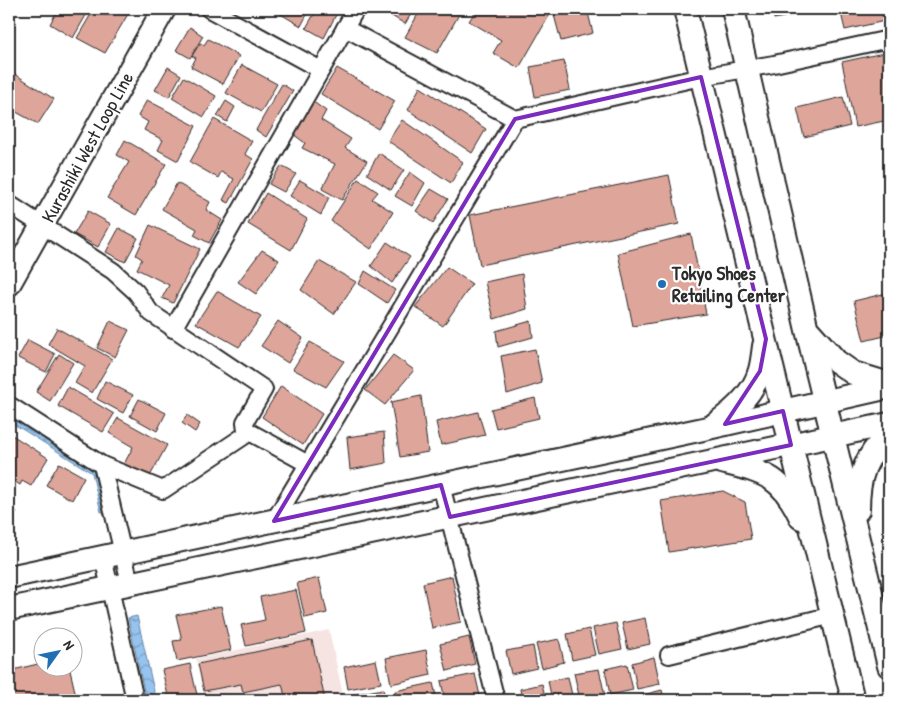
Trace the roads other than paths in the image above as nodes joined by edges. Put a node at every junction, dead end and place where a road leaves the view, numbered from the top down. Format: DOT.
graph roads {
  1 [pos="164,9"];
  2 [pos="209,9"];
  3 [pos="356,9"];
  4 [pos="685,9"];
  5 [pos="733,9"];
  6 [pos="345,28"];
  7 [pos="889,39"];
  8 [pos="747,69"];
  9 [pos="321,70"];
  10 [pos="701,77"];
  11 [pos="515,120"];
  12 [pos="9,204"];
  13 [pos="43,225"];
  14 [pos="9,284"];
  15 [pos="173,329"];
  16 [pos="807,330"];
  17 [pos="766,339"];
  18 [pos="889,386"];
  19 [pos="825,402"];
  20 [pos="9,405"];
  21 [pos="783,411"];
  22 [pos="889,424"];
  23 [pos="708,428"];
  24 [pos="250,432"];
  25 [pos="889,433"];
  26 [pos="833,436"];
  27 [pos="791,445"];
  28 [pos="715,461"];
  29 [pos="102,464"];
  30 [pos="308,464"];
  31 [pos="441,485"];
  32 [pos="450,517"];
  33 [pos="274,521"];
  34 [pos="859,541"];
  35 [pos="816,550"];
  36 [pos="113,555"];
  37 [pos="9,578"];
  38 [pos="120,585"];
  39 [pos="9,608"];
  40 [pos="833,615"];
  41 [pos="669,655"];
  42 [pos="889,666"];
  43 [pos="135,700"];
  44 [pos="496,700"];
  45 [pos="854,700"];
  1 -- 13 [label="street, Kurashiki West Loop Line"];
  2 -- 9 [label="street"];
  3 -- 6 [label="street"];
  4 -- 10 [label="street"];
  5 -- 8 [label="street"];
  6 -- 9 [label="street"];
  6 -- 11 [label="street"];
  7 -- 8 [label="street"];
  8 -- 10 [label="street"];
  8 -- 16 [label="street"];
  9 -- 15 [label="street"];
  10 -- 11 [label="street"];
  10 -- 17 [label="street"];
  11 -- 30 [label="street"];
  12 -- 13 [label="street"];
  13 -- 14 [label="street, Kurashiki West Loop Line"];
  13 -- 15 [label="street"];
  15 -- 24 [label="street"];
  16 -- 18 [label="street"];
  16 -- 19 [label="street"];
  17 -- 21 [label="street"];
  17 -- 23 [label="street"];
  18 -- 19 [label="street"];
  19 -- 21 [label="street"];
  19 -- 26 [label="street"];
  20 -- 29 [label="street"];
  21 -- 23 [label="street"];
  21 -- 27 [label="street"];
  22 -- 26 [label="street"];
  23 -- 31 [label="street"];
  24 -- 29 [label="street"];
  24 -- 30 [label="street"];
  25 -- 34 [label="street"];
  26 -- 27 [label="street"];
  26 -- 34 [label="street"];
  27 -- 28 [label="street"];
  27 -- 35 [label="street"];
  28 -- 32 [label="street"];
  28 -- 35 [label="street"];
  29 -- 36 [label="street"];
  30 -- 33 [label="street"];
  31 -- 32 [label="street"];
  31 -- 33 [label="street"];
  32 -- 38 [label="street"];
  32 -- 44 [label="street"];
  33 -- 36 [label="street"];
  34 -- 42 [label="street"];
  35 -- 40 [label="street"];
  36 -- 37 [label="street"];
  36 -- 38 [label="street"];
  38 -- 39 [label="street"];
  38 -- 43 [label="street"];
  40 -- 41 [label="street"];
  40 -- 45 [label="street"];
}
